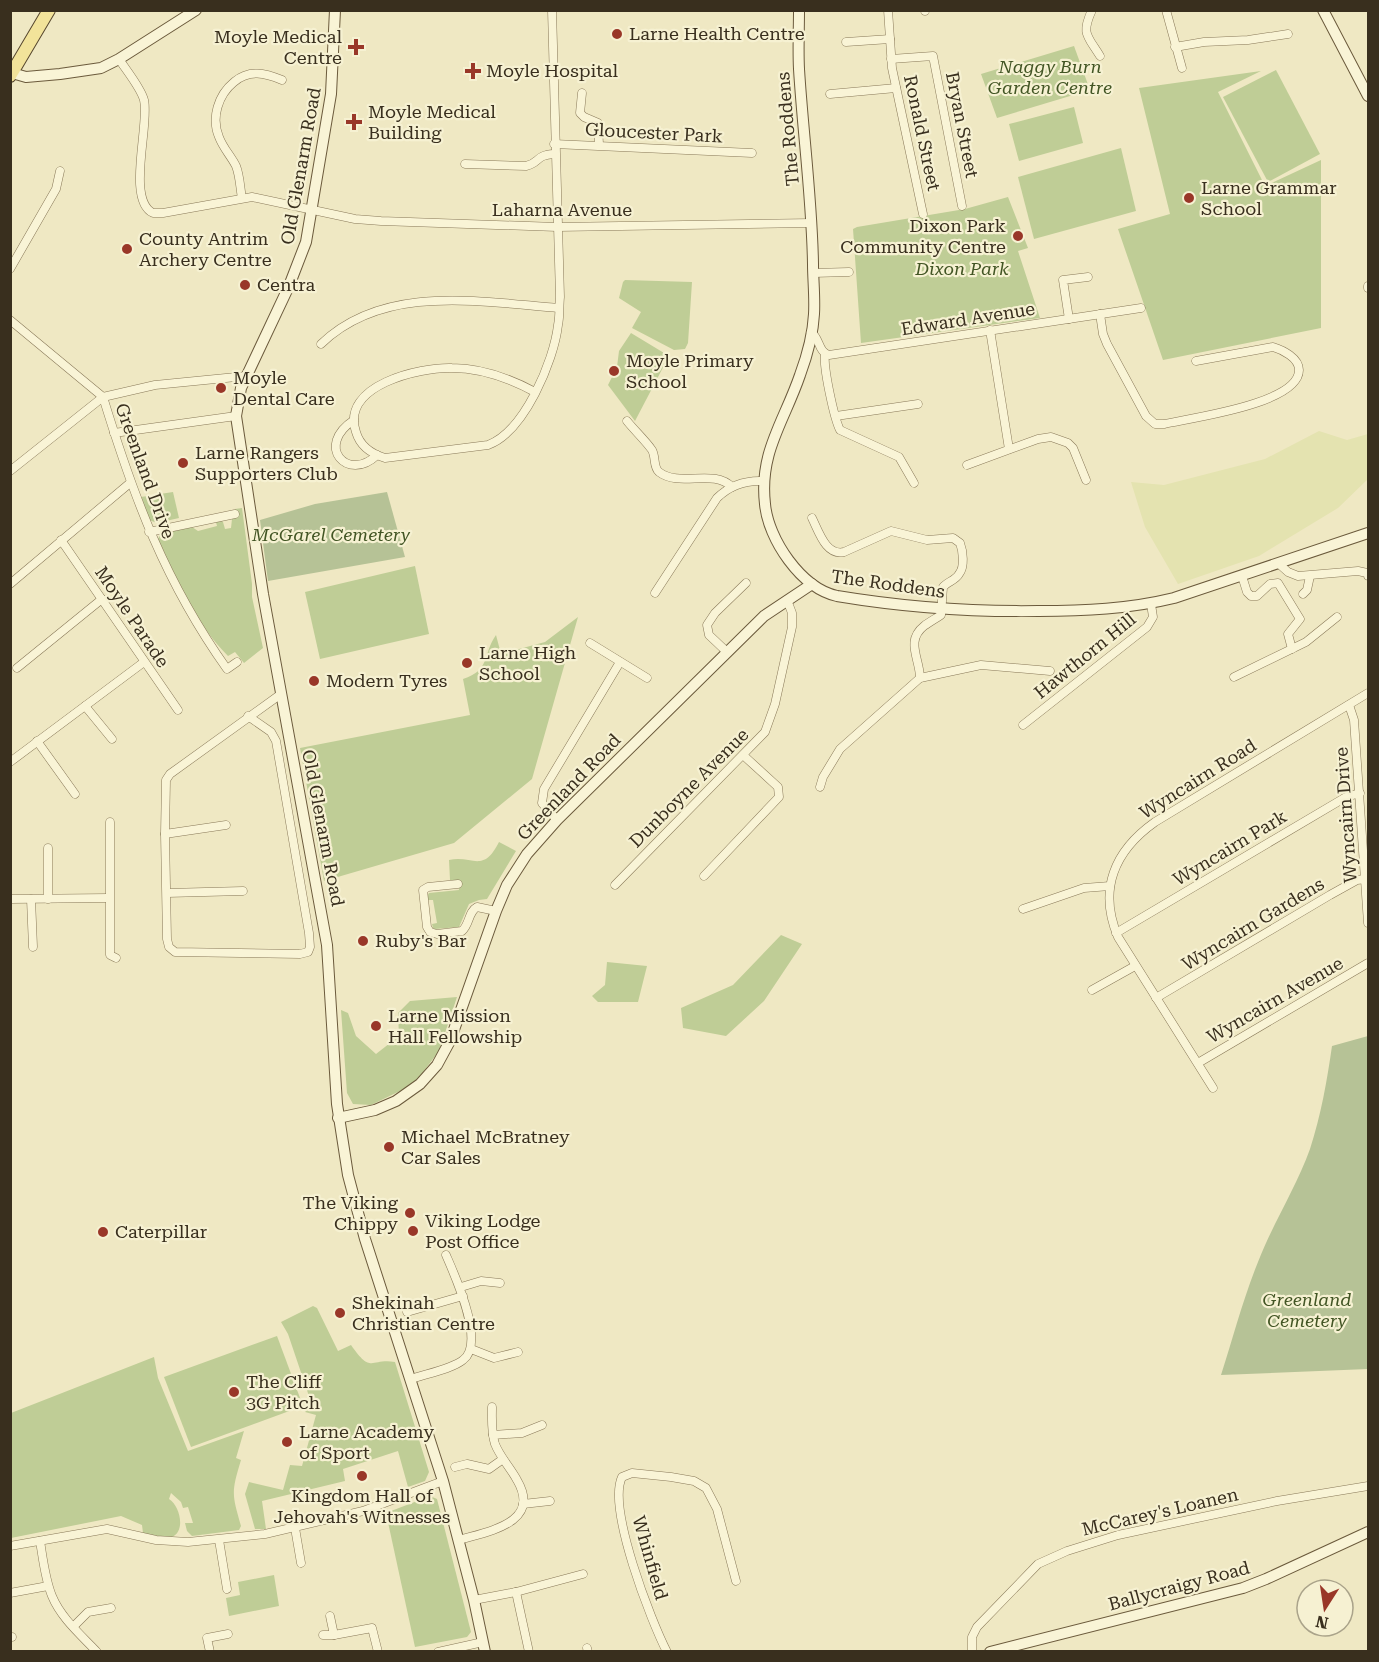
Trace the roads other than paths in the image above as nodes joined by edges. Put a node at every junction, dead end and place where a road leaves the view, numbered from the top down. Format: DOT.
graph roads {
  1 [pos="49,10"];
  2 [pos="196,10"];
  3 [pos="335,10"];
  4 [pos="552,10"];
  5 [pos="799,10"];
  6 [pos="888,10"];
  7 [pos="1092,10"];
  8 [pos="1166,10"];
  9 [pos="1323,10"];
  10 [pos="1288,34"];
  11 [pos="890,39"];
  12 [pos="846,42"];
  13 [pos="1175,47"];
  14 [pos="1100,56"];
  15 [pos="119,59"];
  16 [pos="891,59"];
  17 [pos="1182,69"];
  18 [pos="11,75"];
  19 [pos="282,80"];
  20 [pos="897,88"];
  21 [pos="582,93"];
  22 [pos="830,94"];
  23 [pos="1368,96"];
  24 [pos="554,144"];
  25 [pos="599,145"];
  26 [pos="752,153"];
  27 [pos="554,154"];
  28 [pos="465,164"];
  29 [pos="60,171"];
  30 [pos="242,198"];
  31 [pos="962,206"];
  32 [pos="313,209"];
  33 [pos="923,214"];
  34 [pos="812,223"];
  35 [pos="557,227"];
  36 [pos="10,269"];
  37 [pos="849,272"];
  38 [pos="813,273"];
  39 [pos="1088,277"];
  40 [pos="559,308"];
  41 [pos="1141,308"];
  42 [pos="1100,314"];
  43 [pos="1069,319"];
  44 [pos="10,320"];
  45 [pos="990,330"];
  46 [pos="811,332"];
  47 [pos="321,344"];
  48 [pos="825,354"];
  49 [pos="1196,361"];
  50 [pos="246,376"];
  51 [pos="535,392"];
  52 [pos="103,397"];
  53 [pos="918,404"];
  54 [pos="236,416"];
  55 [pos="836,416"];
  56 [pos="354,420"];
  57 [pos="627,421"];
  58 [pos="114,433"];
  59 [pos="1009,449"];
  60 [pos="377,455"];
  61 [pos="967,465"];
  62 [pos="10,471"];
  63 [pos="1086,480"];
  64 [pos="764,481"];
  65 [pos="130,483"];
  66 [pos="914,483"];
  67 [pos="732,487"];
  68 [pos="235,514"];
  69 [pos="812,518"];
  70 [pos="149,532"];
  71 [pos="1368,533"];
  72 [pos="61,540"];
  73 [pos="1278,563"];
  74 [pos="1242,576"];
  75 [pos="1310,576"];
  76 [pos="1368,576"];
  77 [pos="10,584"];
  78 [pos="746,584"];
  79 [pos="812,584"];
  80 [pos="655,593"];
  81 [pos="1303,594"];
  82 [pos="102,599"];
  83 [pos="787,600"];
  84 [pos="1151,604"];
  85 [pos="940,609"];
  86 [pos="1341,627"];
  87 [pos="590,643"];
  88 [pos="1292,649"];
  89 [pos="727,652"];
  90 [pos="144,662"];
  91 [pos="237,662"];
  92 [pos="620,662"];
  93 [pos="17,668"];
  94 [pos="1050,671"];
  95 [pos="1236,674"];
  96 [pos="647,678"];
  97 [pos="920,678"];
  98 [pos="1368,693"];
  99 [pos="280,694"];
  100 [pos="1349,705"];
  101 [pos="85,706"];
  102 [pos="178,710"];
  103 [pos="248,716"];
  104 [pos="1023,725"];
  105 [pos="112,739"];
  106 [pos="37,741"];
  107 [pos="743,755"];
  108 [pos="10,762"];
  109 [pos="820,787"];
  110 [pos="1360,793"];
  111 [pos="75,794"];
  112 [pos="556,820"];
  113 [pos="110,822"];
  114 [pos="226,825"];
  115 [pos="165,834"];
  116 [pos="48,848"];
  117 [pos="704,876"];
  118 [pos="1366,879"];
  119 [pos="458,884"];
  120 [pos="615,885"];
  121 [pos="1110,886"];
  122 [pos="243,891"];
  123 [pos="167,893"];
  124 [pos="109,898"];
  125 [pos="10,899"];
  126 [pos="31,899"];
  127 [pos="48,899"];
  128 [pos="1023,909"];
  129 [pos="496,911"];
  130 [pos="1368,924"];
  131 [pos="1116,933"];
  132 [pos="33,947"];
  133 [pos="116,958"];
  134 [pos="1368,963"];
  135 [pos="1135,966"];
  136 [pos="1092,990"];
  137 [pos="1156,998"];
  138 [pos="1198,1063"];
  139 [pos="1213,1088"];
  140 [pos="338,1118"];
  141 [pos="446,1255"];
  142 [pos="500,1283"];
  143 [pos="461,1287"];
  144 [pos="463,1296"];
  145 [pos="407,1312"];
  146 [pos="471,1349"];
  147 [pos="518,1352"];
  148 [pos="411,1379"];
  149 [pos="492,1407"];
  150 [pos="542,1425"];
  151 [pos="493,1435"];
  152 [pos="503,1460"];
  153 [pos="455,1467"];
  154 [pos="443,1481"];
  155 [pos="1368,1486"];
  156 [pos="550,1501"];
  157 [pos="523,1504"];
  158 [pos="295,1528"];
  159 [pos="1368,1532"];
  160 [pos="219,1540"];
  161 [pos="459,1540"];
  162 [pos="40,1541"];
  163 [pos="10,1546"];
  164 [pos="301,1563"];
  165 [pos="583,1574"];
  166 [pos="736,1581"];
  167 [pos="48,1586"];
  168 [pos="228,1589"];
  169 [pos="516,1592"];
  170 [pos="10,1593"];
  171 [pos="474,1600"];
  172 [pos="111,1608"];
  173 [pos="330,1616"];
  174 [pos="74,1626"];
  175 [pos="228,1634"];
  176 [pos="323,1635"];
  177 [pos="334,1635"];
  178 [pos="484,1647"];
  179 [pos="97,1652"];
  180 [pos="210,1652"];
  181 [pos="378,1652"];
  182 [pos="438,1652"];
  183 [pos="529,1652"];
  184 [pos="667,1652"];
  185 [pos="972,1652"];
  186 [pos="990,1652"];
  1 -- 18 [label="main road"];
  2 -- 15 [label="street"];
  3 -- 32 [label="street, Old Glenarm Road"];
  4 -- 24 [label="street"];
  5 -- 34 [label="street, The Roddens"];
  6 -- 11 [label="street, Ronald Street"];
  7 -- 14 [label="street"];
  8 -- 13 [label="street"];
  9 -- 23 [label="street"];
  10 -- 13 [label="street"];
  11 -- 12 [label="street"];
  11 -- 16 [label="street, Ronald Street"];
  13 -- 17 [label="street"];
  15 -- 18 [label="street"];
  15 -- 30 [label="street, Laharna Avenue"];
  16 -- 20 [label="street, Ronald Street"];
  16 -- 31 [label="street, Bryan Street"];
  19 -- 30 [label="street"];
  20 -- 22 [label="street"];
  20 -- 33 [label="street, Ronald Street"];
  21 -- 25 [label="street"];
  24 -- 25 [label="street, Gloucester Park"];
  24 -- 27 [label="street"];
  25 -- 26 [label="street, Gloucester Park"];
  27 -- 28 [label="street"];
  27 -- 35 [label="street"];
  29 -- 36 [label="street"];
  30 -- 32 [label="street, Laharna Avenue"];
  32 -- 35 [label="street, Laharna Avenue"];
  32 -- 50 [label="street, Old Glenarm Road"];
  34 -- 35 [label="street, Laharna Avenue"];
  34 -- 38 [label="street, The Roddens"];
  35 -- 40 [label="street"];
  37 -- 38 [label="street"];
  38 -- 46 [label="street, The Roddens"];
  39 -- 43 [label="street"];
  40 -- 47 [label="street"];
  40 -- 51 [label="street"];
  41 -- 42 [label="street, Edward Avenue"];
  42 -- 43 [label="street, Edward Avenue"];
  42 -- 49 [label="street"];
  43 -- 45 [label="street, Edward Avenue"];
  44 -- 52 [label="street"];
  45 -- 48 [label="street, Edward Avenue"];
  45 -- 59 [label="street"];
  46 -- 48 [label="street"];
  46 -- 64 [label="street, The Roddens"];
  48 -- 55 [label="street"];
  50 -- 52 [label="street"];
  50 -- 54 [label="street, Old Glenarm Road"];
  51 -- 56 [label="street"];
  51 -- 60 [label="street"];
  52 -- 58 [label="street, Greenland Drive"];
  52 -- 62 [label="street"];
  53 -- 55 [label="street"];
  54 -- 58 [label="street"];
  54 -- 99 [label="street, Old Glenarm Road"];
  55 -- 66 [label="street"];
  56 -- 60 [label="street"];
  56 -- 60 [label="street"];
  57 -- 67 [label="street"];
  58 -- 65 [label="street, Greenland Drive"];
  59 -- 61 [label="street"];
  59 -- 63 [label="street"];
  64 -- 67 [label="street"];
  64 -- 79 [label="street, The Roddens"];
  65 -- 70 [label="street, Greenland Drive"];
  65 -- 72 [label="street"];
  67 -- 80 [label="street"];
  68 -- 70 [label="street"];
  69 -- 85 [label="street"];
  70 -- 91 [label="street, Greenland Drive"];
  71 -- 73 [label="street, The Roddens"];
  72 -- 77 [label="street"];
  72 -- 82 [label="street, Moyle Parade"];
  73 -- 74 [label="street, The Roddens"];
  73 -- 75 [label="street"];
  74 -- 84 [label="street, The Roddens"];
  74 -- 88 [label="street"];
  75 -- 76 [label="street"];
  75 -- 81 [label="street"];
  78 -- 89 [label="street"];
  79 -- 83 [label="street, Greenland Road"];
  79 -- 85 [label="street, The Roddens"];
  82 -- 90 [label="street, Moyle Parade"];
  82 -- 93 [label="street"];
  83 -- 89 [label="street, Greenland Road"];
  83 -- 107 [label="street, Dunboyne Avenue"];
  84 -- 85 [label="street, The Roddens"];
  84 -- 104 [label="street, Hawthorn Hill"];
  85 -- 97 [label="street"];
  86 -- 88 [label="street"];
  87 -- 92 [label="street"];
  88 -- 95 [label="street"];
  89 -- 112 [label="street, Greenland Road"];
  90 -- 101 [label="street"];
  90 -- 102 [label="street, Moyle Parade"];
  92 -- 96 [label="street"];
  92 -- 112 [label="street"];
  94 -- 97 [label="street"];
  97 -- 109 [label="street"];
  98 -- 100 [label="street, Wyncairn Road"];
  99 -- 103 [label="street"];
  99 -- 140 [label="street, Old Glenarm Road"];
  100 -- 110 [label="street, Wyncairn Drive"];
  100 -- 121 [label="street, Wyncairn Road"];
  101 -- 105 [label="street"];
  101 -- 106 [label="street"];
  103 -- 115 [label="street"];
  103 -- 123 [label="street"];
  106 -- 108 [label="street"];
  106 -- 111 [label="street"];
  107 -- 117 [label="street"];
  107 -- 120 [label="street, Dunboyne Avenue"];
  110 -- 118 [label="street, Wyncairn Drive"];
  110 -- 131 [label="street, Wyncairn Park"];
  112 -- 129 [label="street, Greenland Road"];
  113 -- 124 [label="street"];
  114 -- 115 [label="street"];
  115 -- 123 [label="street"];
  116 -- 127 [label="street"];
  118 -- 130 [label="street, Wyncairn Drive"];
  118 -- 137 [label="street, Wyncairn Gardens"];
  119 -- 129 [label="street"];
  121 -- 128 [label="street"];
  121 -- 131 [label="street, Wyncairn Road"];
  122 -- 123 [label="street"];
  124 -- 127 [label="street"];
  124 -- 133 [label="street"];
  125 -- 126 [label="street"];
  126 -- 127 [label="street"];
  126 -- 132 [label="street"];
  129 -- 140 [label="street, Greenland Road"];
  131 -- 135 [label="street, Wyncairn Road"];
  134 -- 138 [label="street, Wyncairn Avenue"];
  135 -- 136 [label="street"];
  135 -- 137 [label="street, Wyncairn Road"];
  137 -- 138 [label="street, Wyncairn Road"];
  138 -- 139 [label="street, Wyncairn Road"];
  140 -- 148 [label="street, Old Glenarm Road"];
  141 -- 143 [label="street"];
  142 -- 143 [label="street"];
  143 -- 144 [label="street"];
  144 -- 145 [label="street"];
  144 -- 146 [label="street"];
  146 -- 147 [label="street"];
  146 -- 148 [label="street"];
  148 -- 154 [label="street, Old Glenarm Road"];
  149 -- 151 [label="street"];
  150 -- 151 [label="street"];
  151 -- 152 [label="street"];
  152 -- 153 [label="street"];
  152 -- 157 [label="street"];
  154 -- 158 [label="street"];
  154 -- 161 [label="street, Old Glenarm Road"];
  155 -- 185 [label="street, McCarey's Loanen"];
  156 -- 157 [label="street"];
  157 -- 161 [label="street"];
  158 -- 160 [label="street"];
  158 -- 164 [label="street"];
  159 -- 186 [label="street, Ballycraigy Road"];
  160 -- 162 [label="street"];
  160 -- 168 [label="street"];
  161 -- 171 [label="street, Old Glenarm Road"];
  162 -- 163 [label="street"];
  162 -- 167 [label="street"];
  165 -- 169 [label="street"];
  166 -- 184 [label="street, Whinfield"];
  167 -- 170 [label="street"];
  167 -- 174 [label="street"];
  169 -- 171 [label="street"];
  169 -- 183 [label="street"];
  171 -- 178 [label="street, Old Glenarm Road"];
  172 -- 174 [label="street"];
  173 -- 177 [label="street"];
  174 -- 179 [label="street"];
  175 -- 180 [label="street"];
  176 -- 177 [label="street"];
  177 -- 181 [label="street"];
  178 -- 182 [label="street"];
}
